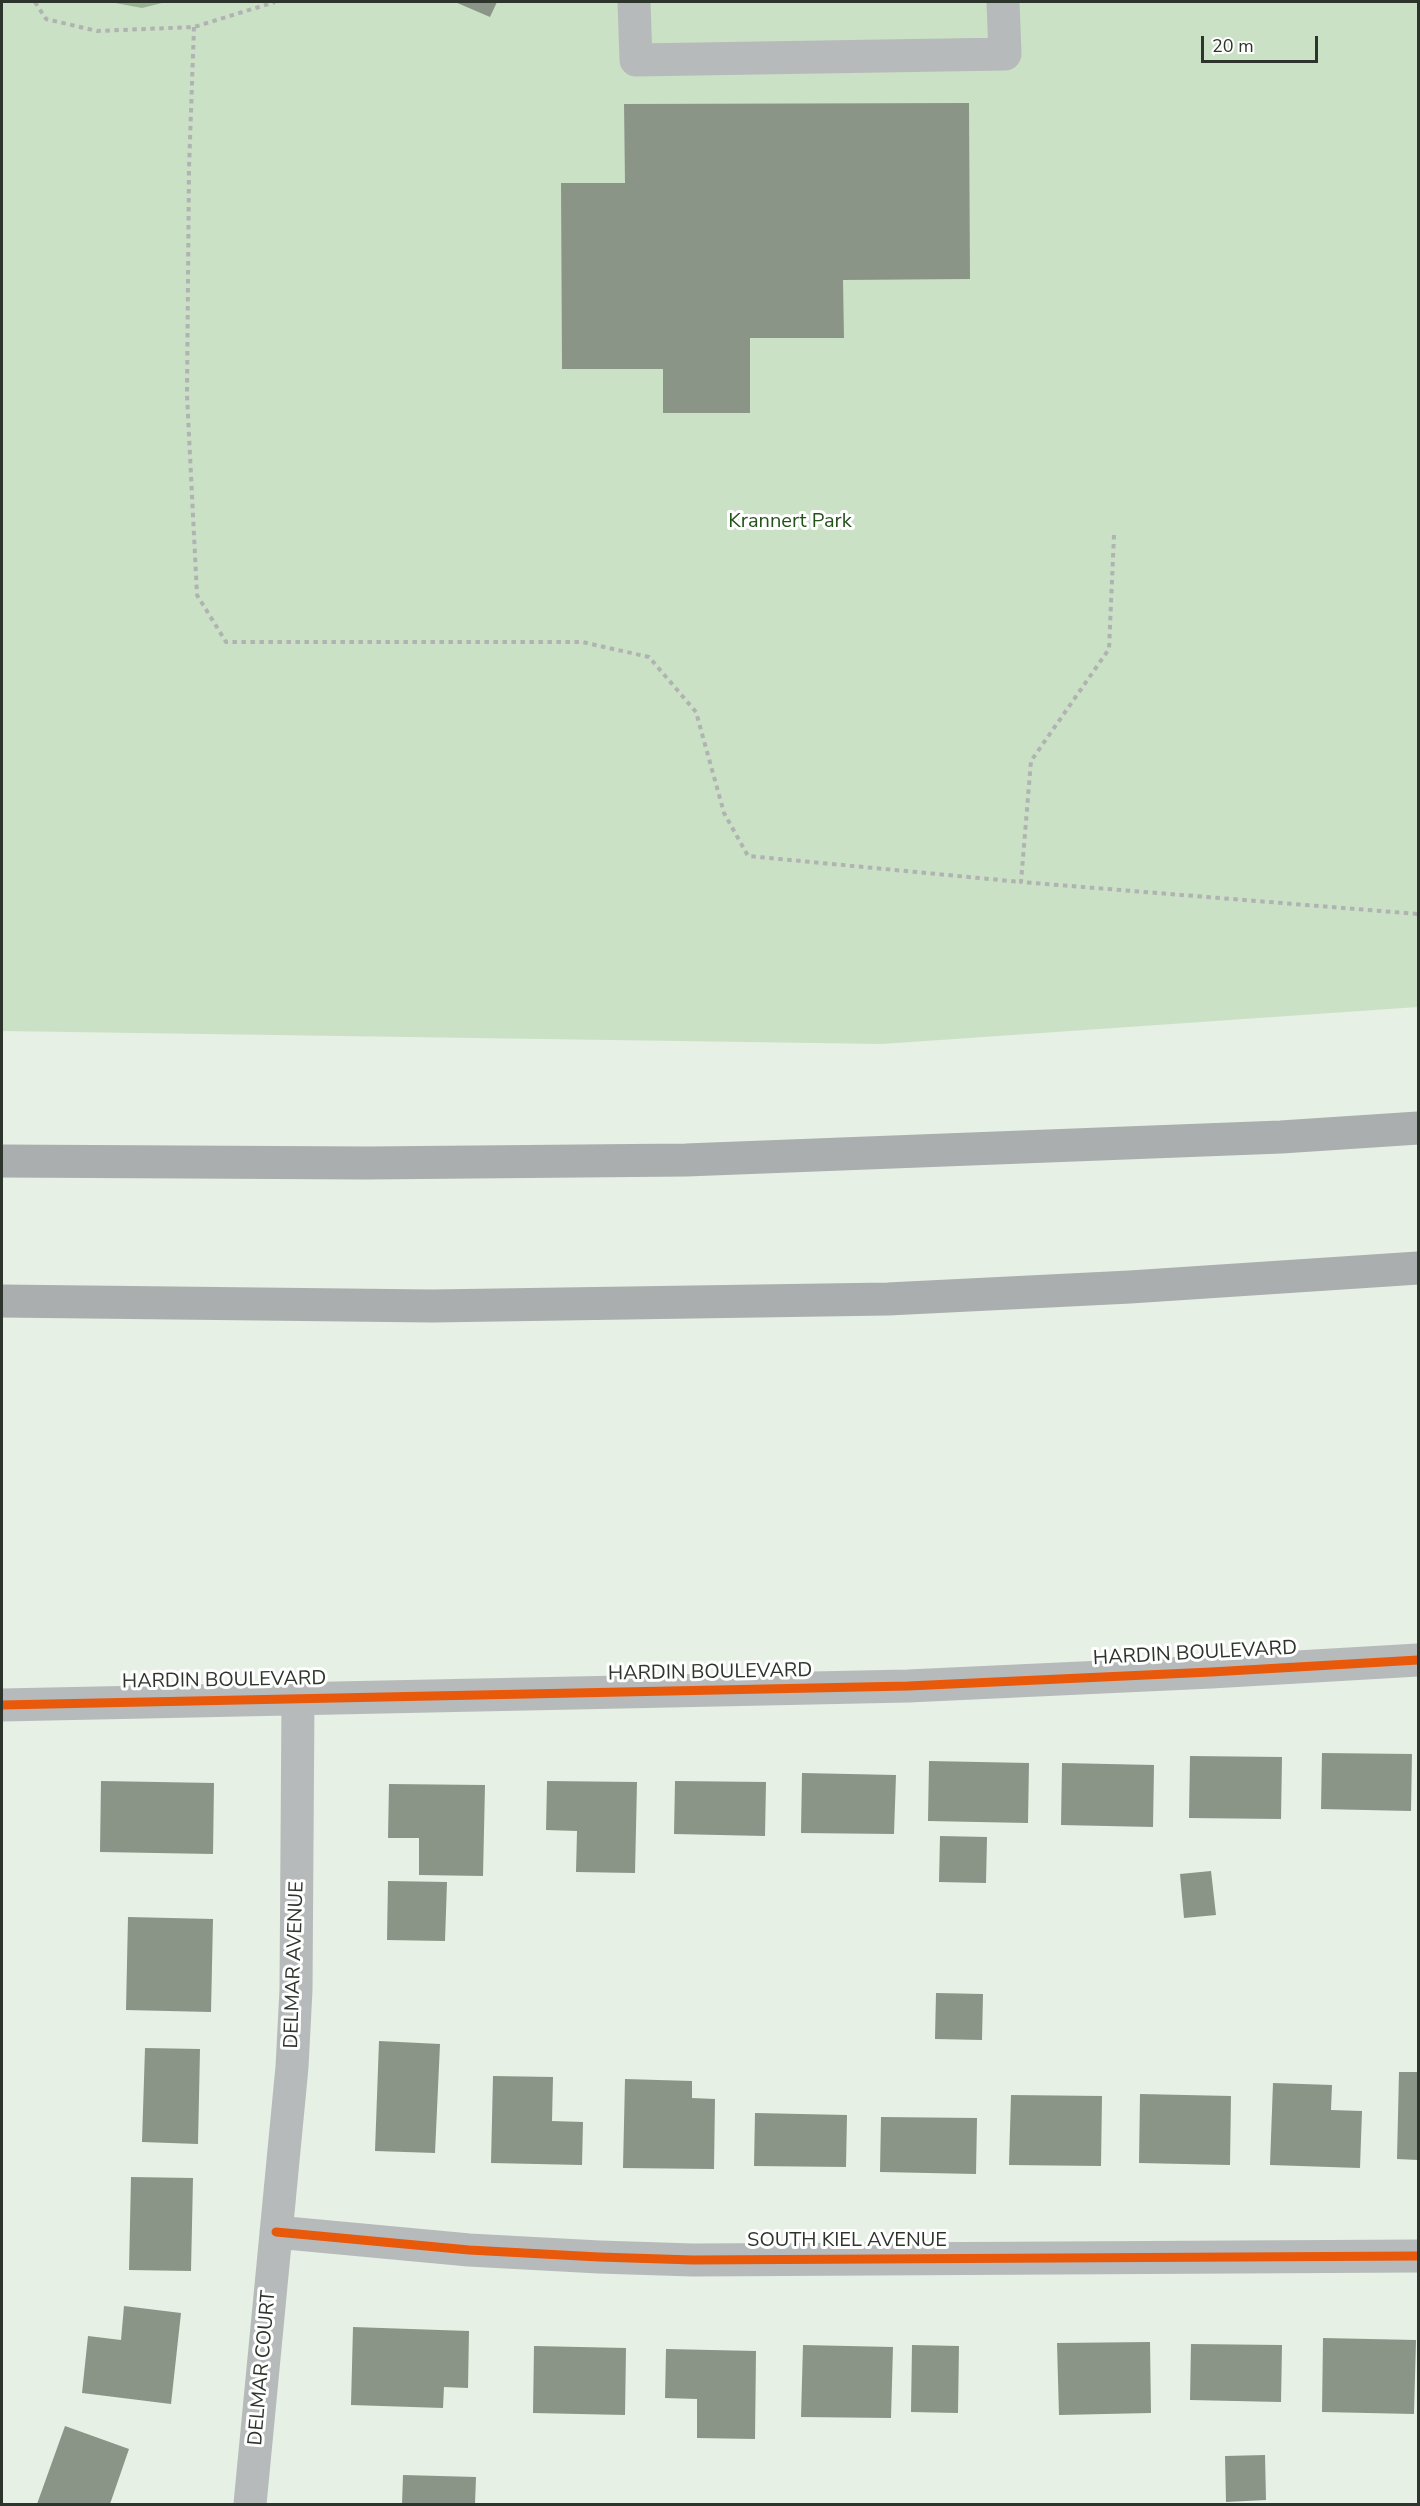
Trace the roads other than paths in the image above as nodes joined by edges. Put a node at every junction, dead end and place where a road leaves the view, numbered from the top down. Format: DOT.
graph roads {
  1 [pos="634,2"];
  2 [pos="1003,2"];
  3 [pos="1419,1128"];
  4 [pos="2,1161"];
  5 [pos="1419,1268"];
  6 [pos="2,1301"];
  7 [pos="1419,1660"];
  8 [pos="298,1697"];
  9 [pos="2,1705"];
  10 [pos="276,2232"];
  11 [pos="1419,2256"];
  12 [pos="250,2505"];
  1 -- 2 [label="street"];
  3 -- 4 [label="highway"];
  5 -- 6 [label="highway"];
  7 -- 8 [label="street, HARDIN BOULEVARD"];
  8 -- 9 [label="street, HARDIN BOULEVARD"];
  8 -- 10 [label="street, DELMAR AVENUE"];
  10 -- 11 [label="street, SOUTH KIEL AVENUE"];
  10 -- 12 [label="street, DELMAR COURT"];
}
